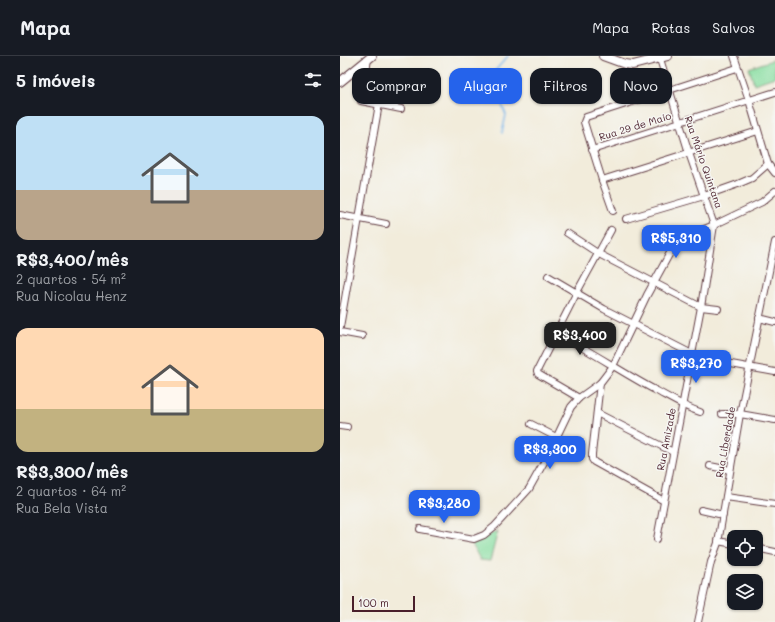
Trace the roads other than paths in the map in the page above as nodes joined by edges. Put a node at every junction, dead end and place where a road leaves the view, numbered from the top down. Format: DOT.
graph roads {
  1 [pos="603,56"];
  2 [pos="668,56"];
  3 [pos="734,56"];
  4 [pos="370,58"];
  5 [pos="660,59"];
  6 [pos="368,68"];
  7 [pos="663,68"];
  8 [pos="737,68"];
  9 [pos="340,82"];
  10 [pos="672,89"];
  11 [pos="775,92"];
  12 [pos="672,97"];
  13 [pos="749,100"];
  14 [pos="379,104"];
  15 [pos="625,104"];
  16 [pos="401,109"];
  17 [pos="679,122"];
  18 [pos="758,131"];
  19 [pos="592,150"];
  20 [pos="689,154"];
  21 [pos="768,164"];
  22 [pos="775,172"];
  23 [pos="602,180"];
  24 [pos="775,191"];
  25 [pos="704,196"];
  26 [pos="613,211"];
  27 [pos="340,215"];
  28 [pos="359,219"];
  29 [pos="626,219"];
  30 [pos="386,224"];
  31 [pos="714,225"];
  32 [pos="611,230"];
  33 [pos="567,233"];
  34 [pos="775,242"];
  35 [pos="599,254"];
  36 [pos="768,274"];
  37 [pos="775,275"];
  38 [pos="548,276"];
  39 [pos="654,282"];
  40 [pos="577,292"];
  41 [pos="701,307"];
  42 [pos="718,308"];
  43 [pos="759,318"];
  44 [pos="775,322"];
  45 [pos="634,323"];
  46 [pos="340,327"];
  47 [pos="340,332"];
  48 [pos="555,334"];
  49 [pos="362,336"];
  50 [pos="692,354"];
  51 [pos="704,359"];
  52 [pos="731,364"];
  53 [pos="613,366"];
  54 [pos="749,367"];
  55 [pos="775,372"];
  56 [pos="600,383"];
  57 [pos="579,398"];
  58 [pos="682,405"];
  59 [pos="700,412"];
  60 [pos="597,413"];
  61 [pos="722,414"];
  62 [pos="740,414"];
  63 [pos="775,420"];
  64 [pos="531,424"];
  65 [pos="340,426"];
  66 [pos="347,427"];
  67 [pos="556,437"];
  68 [pos="673,452"];
  69 [pos="710,466"];
  70 [pos="730,470"];
  71 [pos="726,497"];
  72 [pos="664,501"];
  73 [pos="775,504"];
  74 [pos="701,510"];
  75 [pos="723,515"];
  76 [pos="420,529"];
  77 [pos="657,539"];
  78 [pos="718,541"];
  79 [pos="727,543"];
  80 [pos="763,549"];
  81 [pos="775,552"];
  82 [pos="698,622"];
  1 -- 5 [label="main road"];
  2 -- 5 [label="main road"];
  3 -- 8 [label="street"];
  4 -- 6 [label="street"];
  4 -- 9 [label="main road"];
  5 -- 7 [label="street, Rua Mário Quintana"];
  8 -- 10 [label="street"];
  8 -- 13 [label="street"];
  11 -- 13 [label="street, Rua 29 de Maio"];
  12 -- 17 [label="street, Rua Mário Quintana"];
  13 -- 17 [label="street, Rua 29 de Maio"];
  13 -- 18 [label="street"];
  14 -- 16 [label="street"];
  14 -- 28 [label="street"];
  15 -- 19 [label="street"];
  17 -- 19 [label="street, Rua 29 de Maio"];
  17 -- 20 [label="street, Rua Mário Quintana"];
  18 -- 20 [label="street"];
  18 -- 21 [label="street"];
  19 -- 23 [label="street"];
  20 -- 23 [label="street"];
  20 -- 25 [label="street, Rua Mário Quintana"];
  21 -- 22 [label="street"];
  21 -- 25 [label="street"];
  23 -- 26 [label="street"];
  24 -- 31 [label="street"];
  25 -- 29 [label="street"];
  25 -- 31 [label="street, Rua Mário Quintana"];
  27 -- 28 [label="street"];
  28 -- 30 [label="street"];
  28 -- 46 [label="street"];
  31 -- 39 [label="street"];
  31 -- 41 [label="street, Rua Amizade"];
  32 -- 35 [label="street"];
  33 -- 35 [label="street"];
  34 -- 36 [label="street, Rua Liberdade"];
  35 -- 39 [label="street"];
  35 -- 40 [label="street"];
  36 -- 37 [label="street"];
  36 -- 43 [label="street, Rua Liberdade"];
  38 -- 40 [label="street"];
  39 -- 41 [label="street"];
  39 -- 45 [label="street"];
  40 -- 45 [label="street"];
  40 -- 48 [label="street"];
  41 -- 42 [label="street"];
  41 -- 50 [label="street, Rua Amizade"];
  43 -- 44 [label="street"];
  43 -- 54 [label="street, Rua Liberdade"];
  45 -- 50 [label="street"];
  45 -- 53 [label="street"];
  47 -- 49 [label="street"];
  48 -- 53 [label="street"];
  48 -- 57 [label="street"];
  50 -- 51 [label="street"];
  50 -- 58 [label="street, Rua Amizade"];
  52 -- 54 [label="street"];
  53 -- 56 [label="street"];
  53 -- 58 [label="street"];
  54 -- 55 [label="street"];
  54 -- 62 [label="street, Rua Liberdade"];
  56 -- 57 [label="street"];
  56 -- 60 [label="street"];
  57 -- 67 [label="street"];
  58 -- 59 [label="street"];
  58 -- 68 [label="street, Rua Amizade"];
  60 -- 68 [label="street"];
  60 -- 72 [label="street"];
  61 -- 62 [label="street"];
  62 -- 63 [label="street"];
  62 -- 70 [label="street, Rua Liberdade"];
  64 -- 67 [label="street"];
  65 -- 66 [label="street"];
  67 -- 76 [label="street"];
  68 -- 72 [label="street, Rua Amizade"];
  69 -- 70 [label="street"];
  70 -- 71 [label="street, Rua Liberdade"];
  71 -- 73 [label="street"];
  71 -- 75 [label="street, Rua Liberdade"];
  72 -- 77 [label="street, Rua Amizade"];
  74 -- 75 [label="street"];
  75 -- 78 [label="street, Rua Liberdade"];
  78 -- 79 [label="street"];
  78 -- 82 [label="street, Rua Liberdade"];
  80 -- 81 [label="street"];
}
